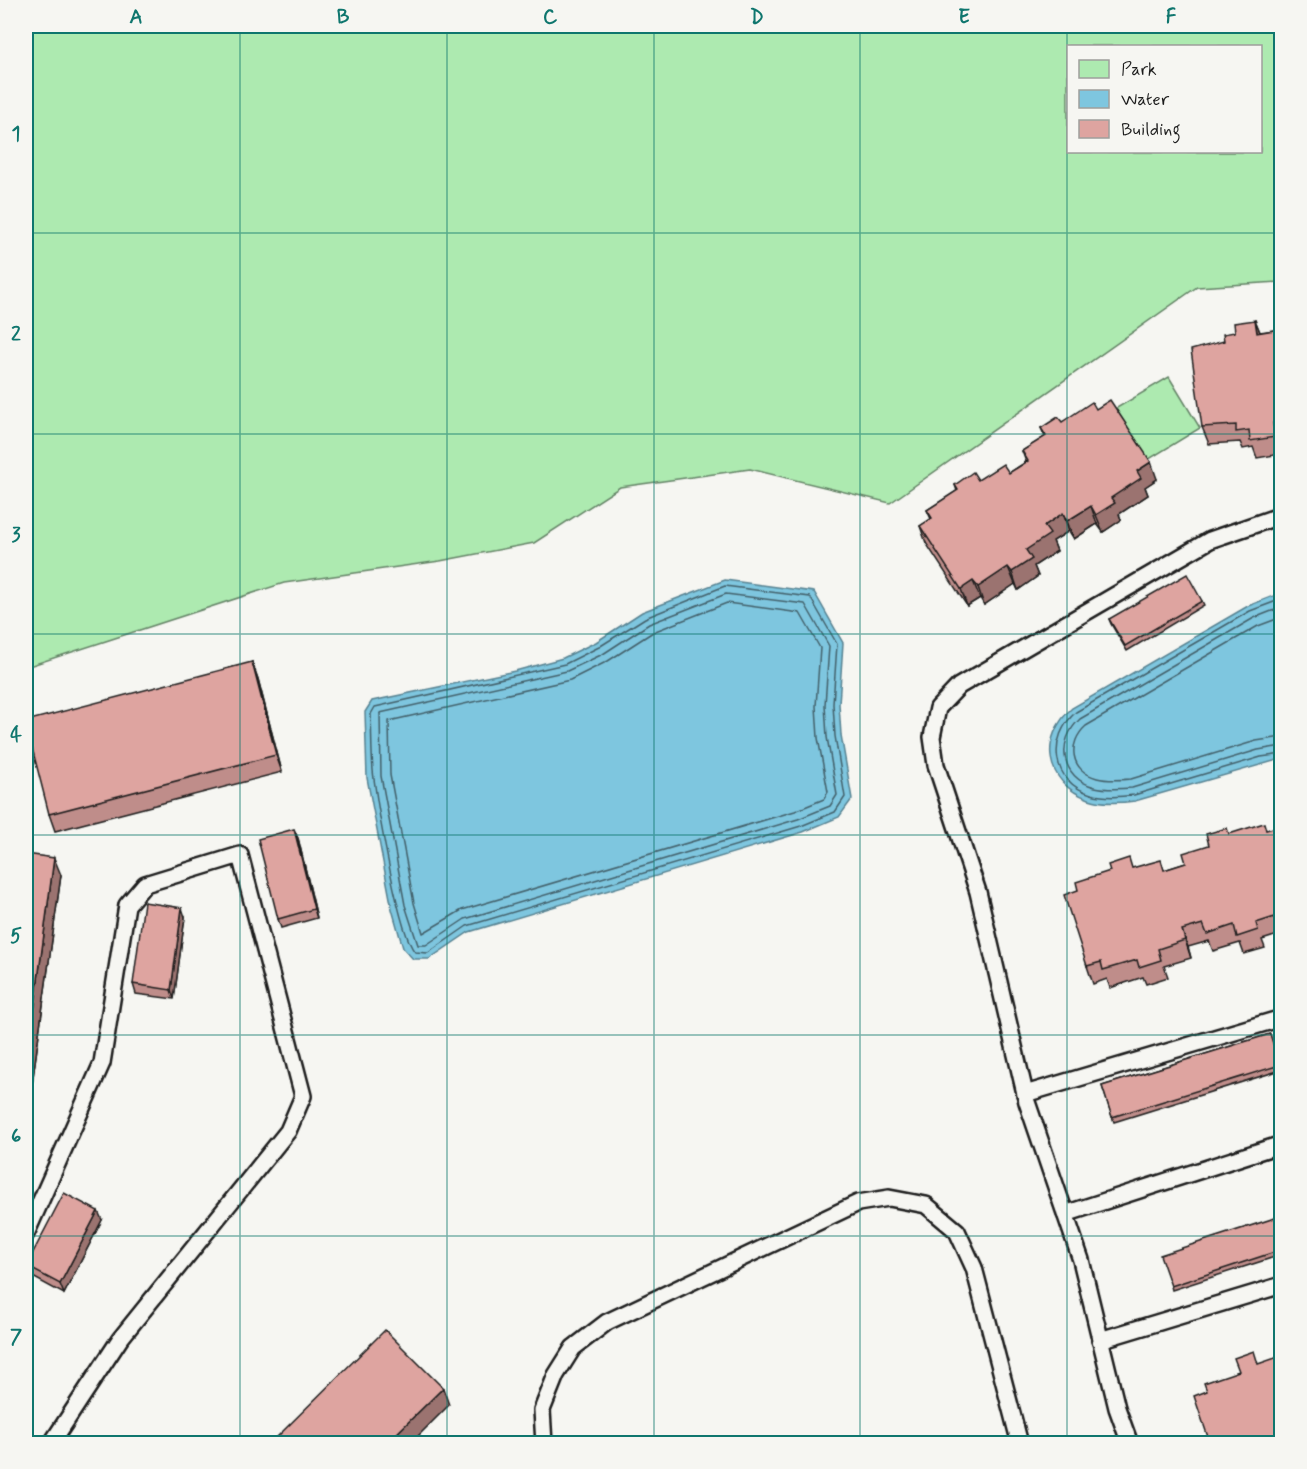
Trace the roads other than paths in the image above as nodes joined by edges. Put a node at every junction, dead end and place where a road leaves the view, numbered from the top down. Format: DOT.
graph roads {
  1 [pos="1281,515"];
  2 [pos="1281,1018"];
  3 [pos="1025,1094"];
  4 [pos="1281,1144"];
  5 [pos="1065,1214"];
  6 [pos="26,1234"];
  7 [pos="1281,1286"];
  8 [pos="1100,1340"];
  9 [pos="51,1443"];
  10 [pos="544,1443"];
  11 [pos="1020,1443"];
  12 [pos="1130,1443"];
  1 -- 3 [label="lane"];
  2 -- 3 [label="lane"];
  3 -- 5 [label="lane"];
  4 -- 5 [label="lane"];
  5 -- 8 [label="lane"];
  6 -- 9 [label="lane"];
  7 -- 8 [label="lane"];
  8 -- 12 [label="lane"];
  10 -- 11 [label="lane"];
}
